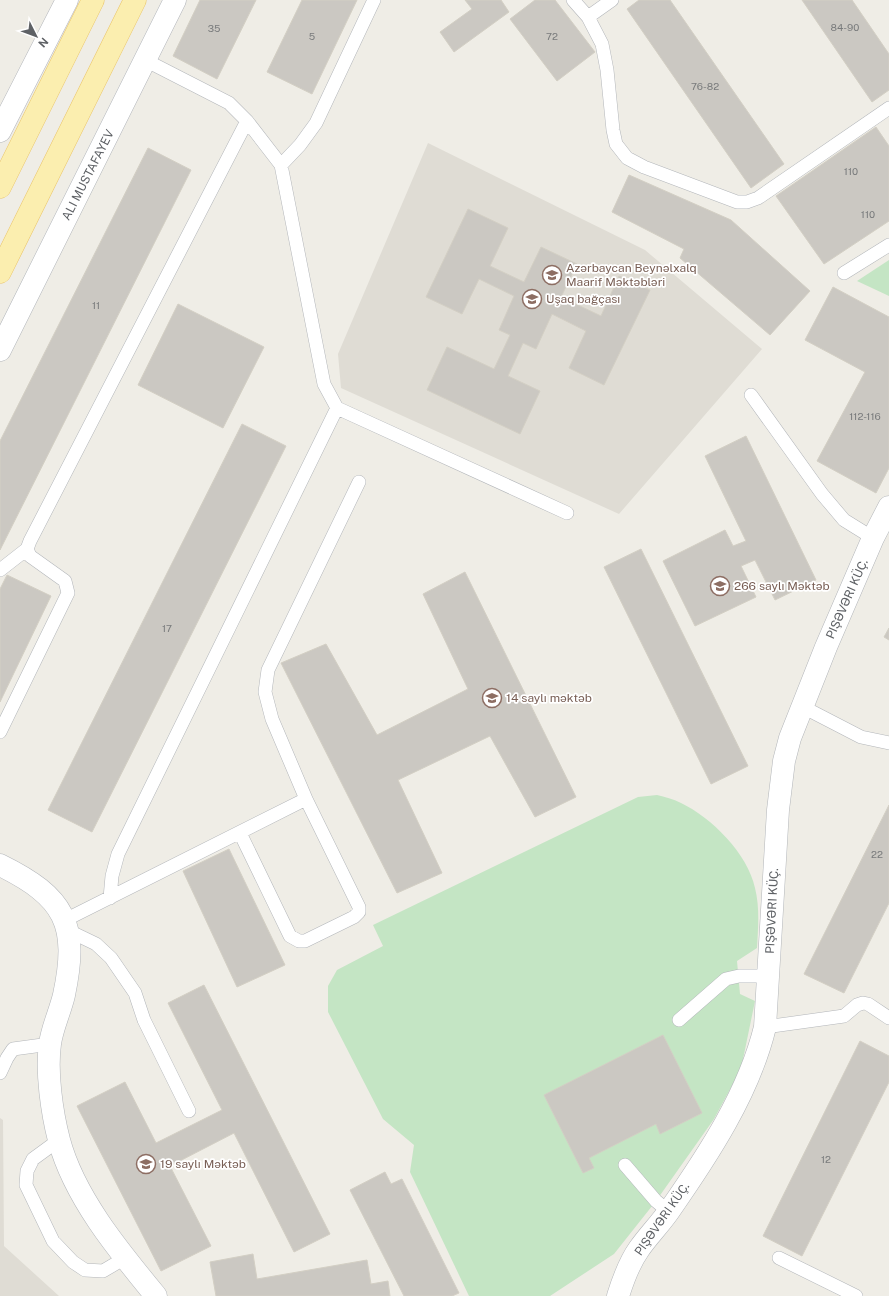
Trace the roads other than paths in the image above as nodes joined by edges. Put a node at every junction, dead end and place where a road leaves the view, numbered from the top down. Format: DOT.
graph roads {
  1 [pos="67,0"];
  2 [pos="94,0"];
  3 [pos="135,0"];
  4 [pos="175,0"];
  5 [pos="374,0"];
  6 [pos="573,0"];
  7 [pos="612,0"];
  8 [pos="588,17"];
  9 [pos="145,60"];
  10 [pos="887,114"];
  11 [pos="248,121"];
  12 [pos="0,131"];
  13 [pos="281,165"];
  14 [pos="0,187"];
  15 [pos="889,245"];
  16 [pos="0,272"];
  17 [pos="844,273"];
  18 [pos="0,350"];
  19 [pos="751,395"];
  20 [pos="337,408"];
  21 [pos="359,482"];
  22 [pos="889,507"];
  23 [pos="567,513"];
  24 [pos="873,538"];
  25 [pos="27,549"];
  26 [pos="0,570"];
  27 [pos="801,706"];
  28 [pos="0,732"];
  29 [pos="889,743"];
  30 [pos="306,799"];
  31 [pos="240,833"];
  32 [pos="0,865"];
  33 [pos="110,898"];
  34 [pos="67,925"];
  35 [pos="768,976"];
  36 [pos="889,1018"];
  37 [pos="679,1020"];
  38 [pos="765,1027"];
  39 [pos="50,1044"];
  40 [pos="0,1073"];
  41 [pos="189,1111"];
  42 [pos="59,1140"];
  43 [pos="625,1164"];
  44 [pos="668,1212"];
  45 [pos="125,1258"];
  46 [pos="779,1258"];
  47 [pos="156,1296"];
  48 [pos="618,1296"];
  49 [pos="856,1296"];
  1 -- 12 [label="street"];
  2 -- 14 [label="main road"];
  3 -- 16 [label="main road"];
  4 -- 9 [label="street"];
  5 -- 13 [label="lane"];
  6 -- 8 [label="lane"];
  7 -- 8 [label="lane"];
  8 -- 10 [label="lane"];
  9 -- 11 [label="lane"];
  9 -- 18 [label="street"];
  11 -- 13 [label="lane"];
  11 -- 25 [label="lane"];
  13 -- 20 [label="lane"];
  15 -- 17 [label="lane"];
  19 -- 24 [label="lane"];
  20 -- 23 [label="lane"];
  20 -- 33 [label="lane"];
  21 -- 30 [label="lane"];
  22 -- 24 [label="street, PIŞƏVƏRI KÜÇ."];
  24 -- 27 [label="street, PIŞƏVƏRI KÜÇ."];
  25 -- 26 [label="lane"];
  25 -- 28 [label="lane"];
  27 -- 29 [label="lane"];
  27 -- 35 [label="street, PIŞƏVƏRI KÜÇ."];
  30 -- 31 [label="lane"];
  30 -- 31 [label="lane"];
  31 -- 33 [label="lane"];
  32 -- 34 [label="street"];
  33 -- 34 [label="lane"];
  34 -- 39 [label="street"];
  34 -- 41 [label="lane"];
  35 -- 37 [label="lane"];
  35 -- 38 [label="street, PIŞƏVƏRI KÜÇ."];
  36 -- 38 [label="lane"];
  38 -- 44 [label="street, PIŞƏVƏRI KÜÇ."];
  39 -- 40 [label="lane"];
  39 -- 42 [label="street"];
  42 -- 45 [label="street"];
  42 -- 45 [label="lane"];
  43 -- 44 [label="lane"];
  44 -- 48 [label="street, PIŞƏVƏRI KÜÇ."];
  45 -- 47 [label="street"];
  46 -- 49 [label="lane"];
}
